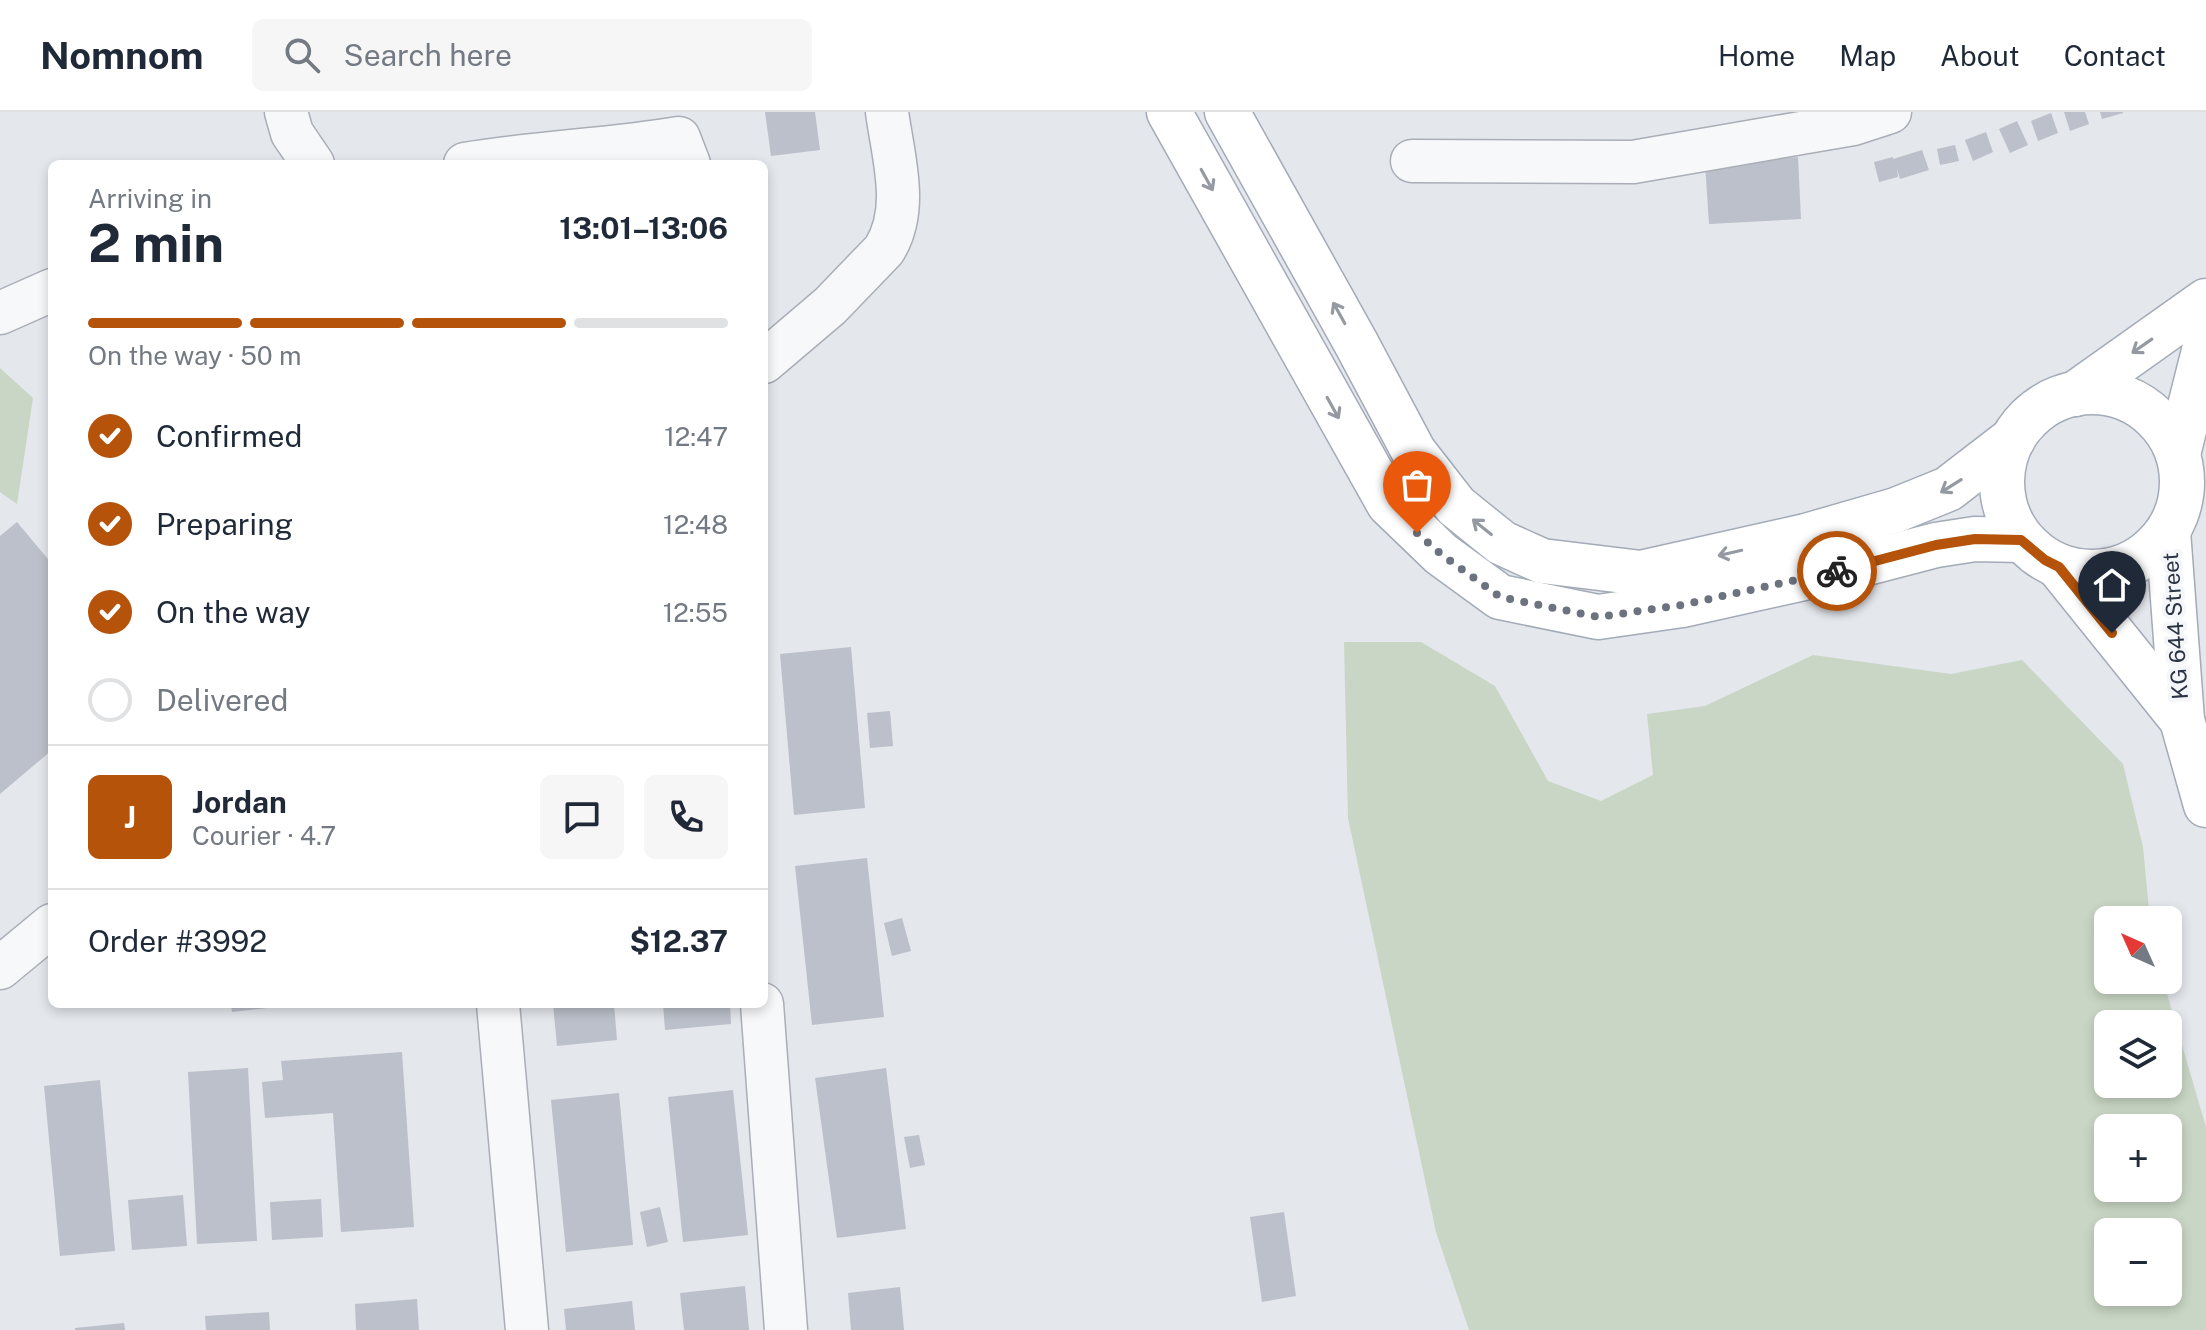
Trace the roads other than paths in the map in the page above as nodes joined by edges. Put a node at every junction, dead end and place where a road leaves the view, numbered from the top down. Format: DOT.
graph roads {
  1 [pos="286,112"];
  2 [pos="887,112"];
  3 [pos="1169,112"];
  4 [pos="1227,112"];
  5 [pos="1890,112"];
  6 [pos="681,138"];
  7 [pos="310,160"];
  8 [pos="489,160"];
  9 [pos="1412,161"];
  10 [pos="48,292"];
  11 [pos="2206,301"];
  12 [pos="0,313"];
  13 [pos="2206,343"];
  14 [pos="768,359"];
  15 [pos="2075,394"];
  16 [pos="2013,439"];
  17 [pos="2178,454"];
  18 [pos="2168,531"];
  19 [pos="2021,540"];
  20 [pos="1542,561"];
  21 [pos="2059,567"];
  22 [pos="1527,602"];
  23 [pos="2182,720"];
  24 [pos="2206,805"];
  25 [pos="48,928"];
  26 [pos="0,968"];
  27 [pos="498,1008"];
  28 [pos="762,1008"];
  29 [pos="527,1330"];
  30 [pos="786,1330"];
  1 -- 7 [label="lane"];
  2 -- 14 [label="lane"];
  3 -- 22 [label="main road, one-way"];
  20 -- 4 [label="main road, one-way"];
  5 -- 9 [label="lane"];
  6 -- 8 [label="lane"];
  10 -- 12 [label="lane"];
  11 -- 15 [label="main road, one-way"];
  13 -- 17 [label="main road"];
  15 -- 16 [label="main road"];
  15 -- 17 [label="main road"];
  16 -- 19 [label="main road"];
  16 -- 20 [label="main road, one-way"];
  17 -- 18 [label="main road"];
  18 -- 21 [label="main road"];
  18 -- 23 [label="main road, KG 644 Street"];
  19 -- 21 [label="main road"];
  19 -- 22 [label="main road"];
  20 -- 22 [label="main road"];
  21 -- 23 [label="main road, KG 644 Street"];
  23 -- 24 [label="main road, KG 644 Street"];
  25 -- 26 [label="lane"];
  27 -- 29 [label="lane"];
  28 -- 30 [label="lane"];
}
